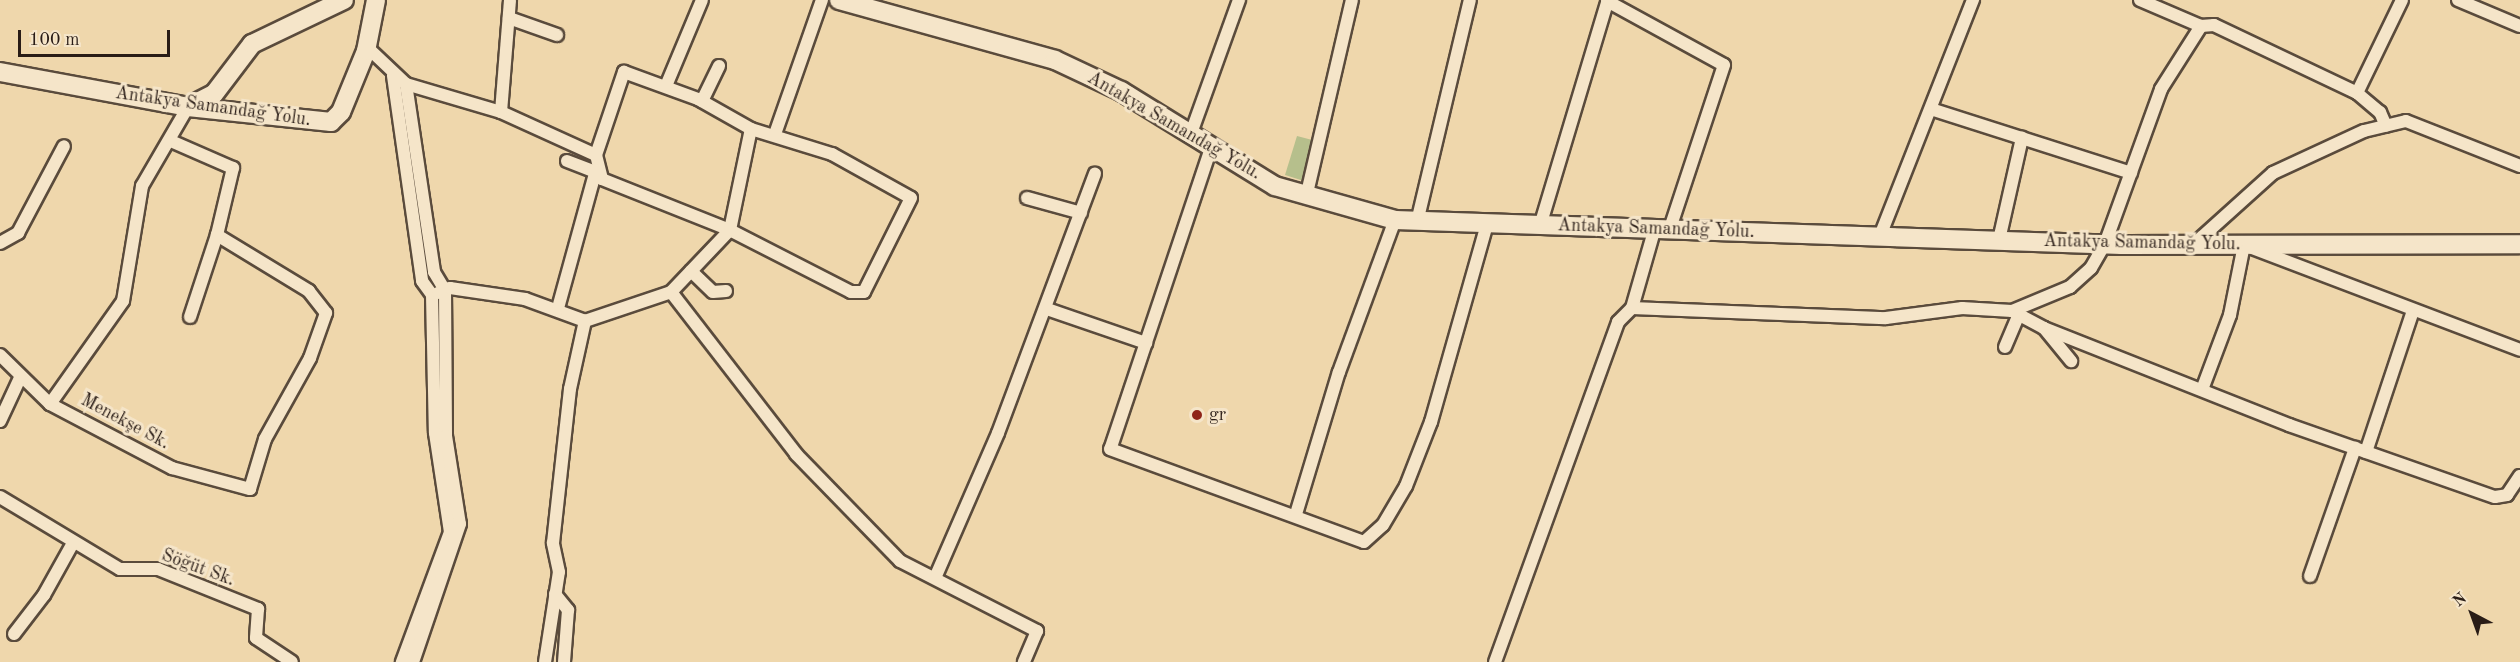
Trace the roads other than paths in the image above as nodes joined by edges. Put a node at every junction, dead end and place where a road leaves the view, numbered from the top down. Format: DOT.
graph roads {
  1 [pos="344,0"];
  2 [pos="376,0"];
  3 [pos="510,0"];
  4 [pos="702,0"];
  5 [pos="822,0"];
  6 [pos="839,0"];
  7 [pos="1239,0"];
  8 [pos="1352,0"];
  9 [pos="1470,0"];
  10 [pos="1973,0"];
  11 [pos="2140,0"];
  12 [pos="2402,0"];
  13 [pos="2458,0"];
  14 [pos="1608,1"];
  15 [pos="893,6"];
  16 [pos="509,18"];
  17 [pos="2201,26"];
  18 [pos="2520,26"];
  19 [pos="557,35"];
  20 [pos="367,47"];
  21 [pos="719,66"];
  22 [pos="0,72"];
  23 [pos="393,76"];
  24 [pos="406,84"];
  25 [pos="666,86"];
  26 [pos="2357,93"];
  27 [pos="702,101"];
  28 [pos="188,107"];
  29 [pos="1931,108"];
  30 [pos="501,112"];
  31 [pos="2386,126"];
  32 [pos="751,129"];
  33 [pos="775,134"];
  34 [pos="1190,136"];
  35 [pos="2022,138"];
  36 [pos="171,141"];
  37 [pos="63,146"];
  38 [pos="1211,148"];
  39 [pos="596,155"];
  40 [pos="567,161"];
  41 [pos="2520,166"];
  42 [pos="596,171"];
  43 [pos="2131,173"];
  44 [pos="1095,174"];
  45 [pos="1307,194"];
  46 [pos="1027,198"];
  47 [pos="1081,213"];
  48 [pos="1395,220"];
  49 [pos="1417,222"];
  50 [pos="1488,224"];
  51 [pos="1540,226"];
  52 [pos="1662,228"];
  53 [pos="730,230"];
  54 [pos="217,235"];
  55 [pos="1880,236"];
  56 [pos="1999,240"];
  57 [pos="0,243"];
  58 [pos="2105,244"];
  59 [pos="2520,244"];
  60 [pos="2244,245"];
  61 [pos="2192,246"];
  62 [pos="692,271"];
  63 [pos="445,290"];
  64 [pos="726,291"];
  65 [pos="671,292"];
  66 [pos="432,295"];
  67 [pos="558,308"];
  68 [pos="1632,308"];
  69 [pos="1047,309"];
  70 [pos="2413,311"];
  71 [pos="2015,313"];
  72 [pos="190,317"];
  73 [pos="585,321"];
  74 [pos="2044,328"];
  75 [pos="1146,343"];
  76 [pos="2006,347"];
  77 [pos="2520,350"];
  78 [pos="0,355"];
  79 [pos="2071,361"];
  80 [pos="20,378"];
  81 [pos="2203,387"];
  82 [pos="50,404"];
  83 [pos="0,421"];
  84 [pos="2361,450"];
  85 [pos="2520,476"];
  86 [pos="0,497"];
  87 [pos="1296,514"];
  88 [pos="73,543"];
  89 [pos="2310,576"];
  90 [pos="935,578"];
  91 [pos="555,594"];
  92 [pos="14,634"];
  93 [pos="292,662"];
  94 [pos="402,662"];
  95 [pos="412,662"];
  96 [pos="545,662"];
  97 [pos="564,662"];
  98 [pos="1024,662"];
  99 [pos="1496,662"];
  1 -- 28 [label="street"];
  2 -- 20 [label="street, Antakya Samandağ Yolu."];
  3 -- 16 [label="street"];
  4 -- 25 [label="street"];
  5 -- 33 [label="street"];
  6 -- 15 [label="street, Antakya Samandağ Yolu."];
  7 -- 34 [label="street"];
  8 -- 45 [label="street"];
  9 -- 49 [label="street"];
  10 -- 29 [label="street"];
  11 -- 17 [label="street"];
  12 -- 26 [label="street"];
  13 -- 18 [label="street"];
  14 -- 51 [label="street"];
  14 -- 52 [label="street"];
  15 -- 34 [label="street, Antakya Samandağ Yolu."];
  16 -- 19 [label="street"];
  16 -- 30 [label="street"];
  17 -- 26 [label="street"];
  17 -- 43 [label="street"];
  20 -- 23 [label="street"];
  20 -- 28 [label="street, Antakya Samandağ Yolu."];
  21 -- 27 [label="street"];
  22 -- 28 [label="street, Antakya Samandağ Yolu."];
  23 -- 24 [label="street"];
  23 -- 66 [label="street"];
  24 -- 30 [label="street"];
  24 -- 63 [label="street"];
  25 -- 27 [label="street"];
  25 -- 39 [label="street"];
  26 -- 31 [label="street"];
  27 -- 32 [label="street"];
  28 -- 36 [label="street"];
  29 -- 35 [label="street"];
  29 -- 55 [label="street"];
  30 -- 39 [label="street"];
  31 -- 41 [label="street"];
  31 -- 61 [label="street"];
  32 -- 33 [label="street"];
  32 -- 53 [label="street"];
  33 -- 53 [label="street"];
  34 -- 38 [label="street, Antakya Samandağ Yolu."];
  35 -- 43 [label="street"];
  35 -- 56 [label="street"];
  36 -- 54 [label="street"];
  36 -- 82 [label="street"];
  37 -- 57 [label="street"];
  38 -- 45 [label="street, Antakya Samandağ Yolu."];
  38 -- 75 [label="street"];
  39 -- 42 [label="street"];
  40 -- 42 [label="street"];
  42 -- 53 [label="street"];
  42 -- 67 [label="street"];
  43 -- 58 [label="street"];
  44 -- 47 [label="street"];
  45 -- 48 [label="street, Antakya Samandağ Yolu."];
  46 -- 47 [label="street"];
  47 -- 69 [label="street"];
  48 -- 49 [label="street, Antakya Samandağ Yolu."];
  48 -- 87 [label="street"];
  49 -- 50 [label="street, Antakya Samandağ Yolu."];
  50 -- 51 [label="street, Antakya Samandağ Yolu."];
  50 -- 87 [label="street"];
  51 -- 52 [label="street, Antakya Samandağ Yolu."];
  52 -- 55 [label="street, Antakya Samandağ Yolu."];
  52 -- 68 [label="street"];
  53 -- 62 [label="street"];
  54 -- 72 [label="street"];
  54 -- 82 [label="street, Menekşe Sk."];
  55 -- 56 [label="street, Antakya Samandağ Yolu."];
  56 -- 58 [label="street, Antakya Samandağ Yolu."];
  58 -- 61 [label="street, Antakya Samandağ Yolu."];
  58 -- 71 [label="street"];
  59 -- 60 [label="street, Antakya Samandağ Yolu."];
  60 -- 61 [label="street, Antakya Samandağ Yolu."];
  60 -- 70 [label="street"];
  60 -- 81 [label="street"];
  62 -- 64 [label="street"];
  62 -- 65 [label="street"];
  63 -- 66 [label="street"];
  63 -- 67 [label="street"];
  63 -- 95 [label="street"];
  65 -- 73 [label="street"];
  65 -- 90 [label="street"];
  66 -- 94 [label="street"];
  67 -- 73 [label="street"];
  68 -- 71 [label="street"];
  68 -- 99 [label="street"];
  69 -- 75 [label="street"];
  69 -- 90 [label="street"];
  70 -- 77 [label="street"];
  70 -- 84 [label="street"];
  71 -- 74 [label="street"];
  71 -- 76 [label="street"];
  73 -- 91 [label="street"];
  74 -- 79 [label="street"];
  74 -- 81 [label="street"];
  75 -- 87 [label="street"];
  78 -- 80 [label="street, Menekşe Sk."];
  80 -- 82 [label="street, Menekşe Sk."];
  80 -- 83 [label="street"];
  81 -- 84 [label="street"];
  84 -- 85 [label="street"];
  84 -- 89 [label="street"];
  86 -- 88 [label="street, Söğüt Sk."];
  88 -- 92 [label="street"];
  88 -- 93 [label="street, Söğüt Sk."];
  90 -- 98 [label="street"];
  91 -- 96 [label="street"];
  91 -- 97 [label="street"];
}
